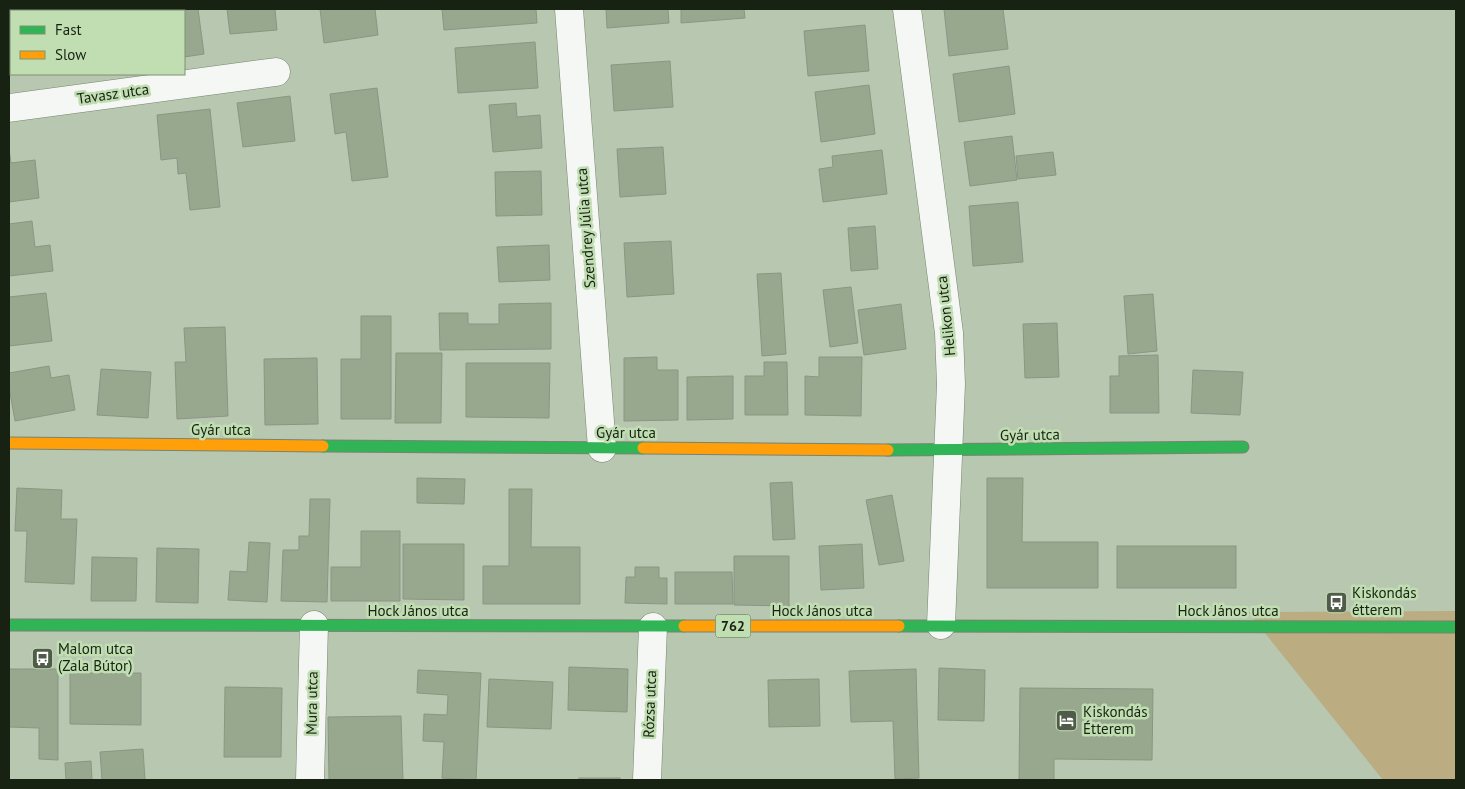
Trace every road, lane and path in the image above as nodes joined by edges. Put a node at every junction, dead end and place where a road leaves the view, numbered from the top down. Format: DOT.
graph roads {
  1 [pos="570,9"];
  2 [pos="907,9"];
  3 [pos="276,72"];
  4 [pos="9,108"];
  5 [pos="9,443"];
  6 [pos="1242,447"];
  7 [pos="602,448"];
  8 [pos="948,450"];
  9 [pos="9,624"];
  10 [pos="314,625"];
  11 [pos="941,625"];
  12 [pos="653,627"];
  13 [pos="1456,627"];
  14 [pos="310,780"];
  15 [pos="647,780"];
  1 -- 7 [label="street, Szendrey Júlia utca"];
  2 -- 8 [label="street, Helikon utca"];
  3 -- 4 [label="street, Tavasz utca"];
  5 -- 7 [label="main road, Gyár utca"];
  6 -- 8 [label="main road, Gyár utca"];
  7 -- 8 [label="main road, Gyár utca"];
  8 -- 11 [label="street, Helikon utca"];
  9 -- 10 [label="main road, Hock János utca / 762"];
  10 -- 12 [label="main road, Hock János utca / 762"];
  10 -- 14 [label="street, Mura utca"];
  11 -- 12 [label="main road, Hock János utca / 762"];
  11 -- 13 [label="main road, Hock János utca / 762"];
  12 -- 15 [label="street, Rózsa utca"];
}
